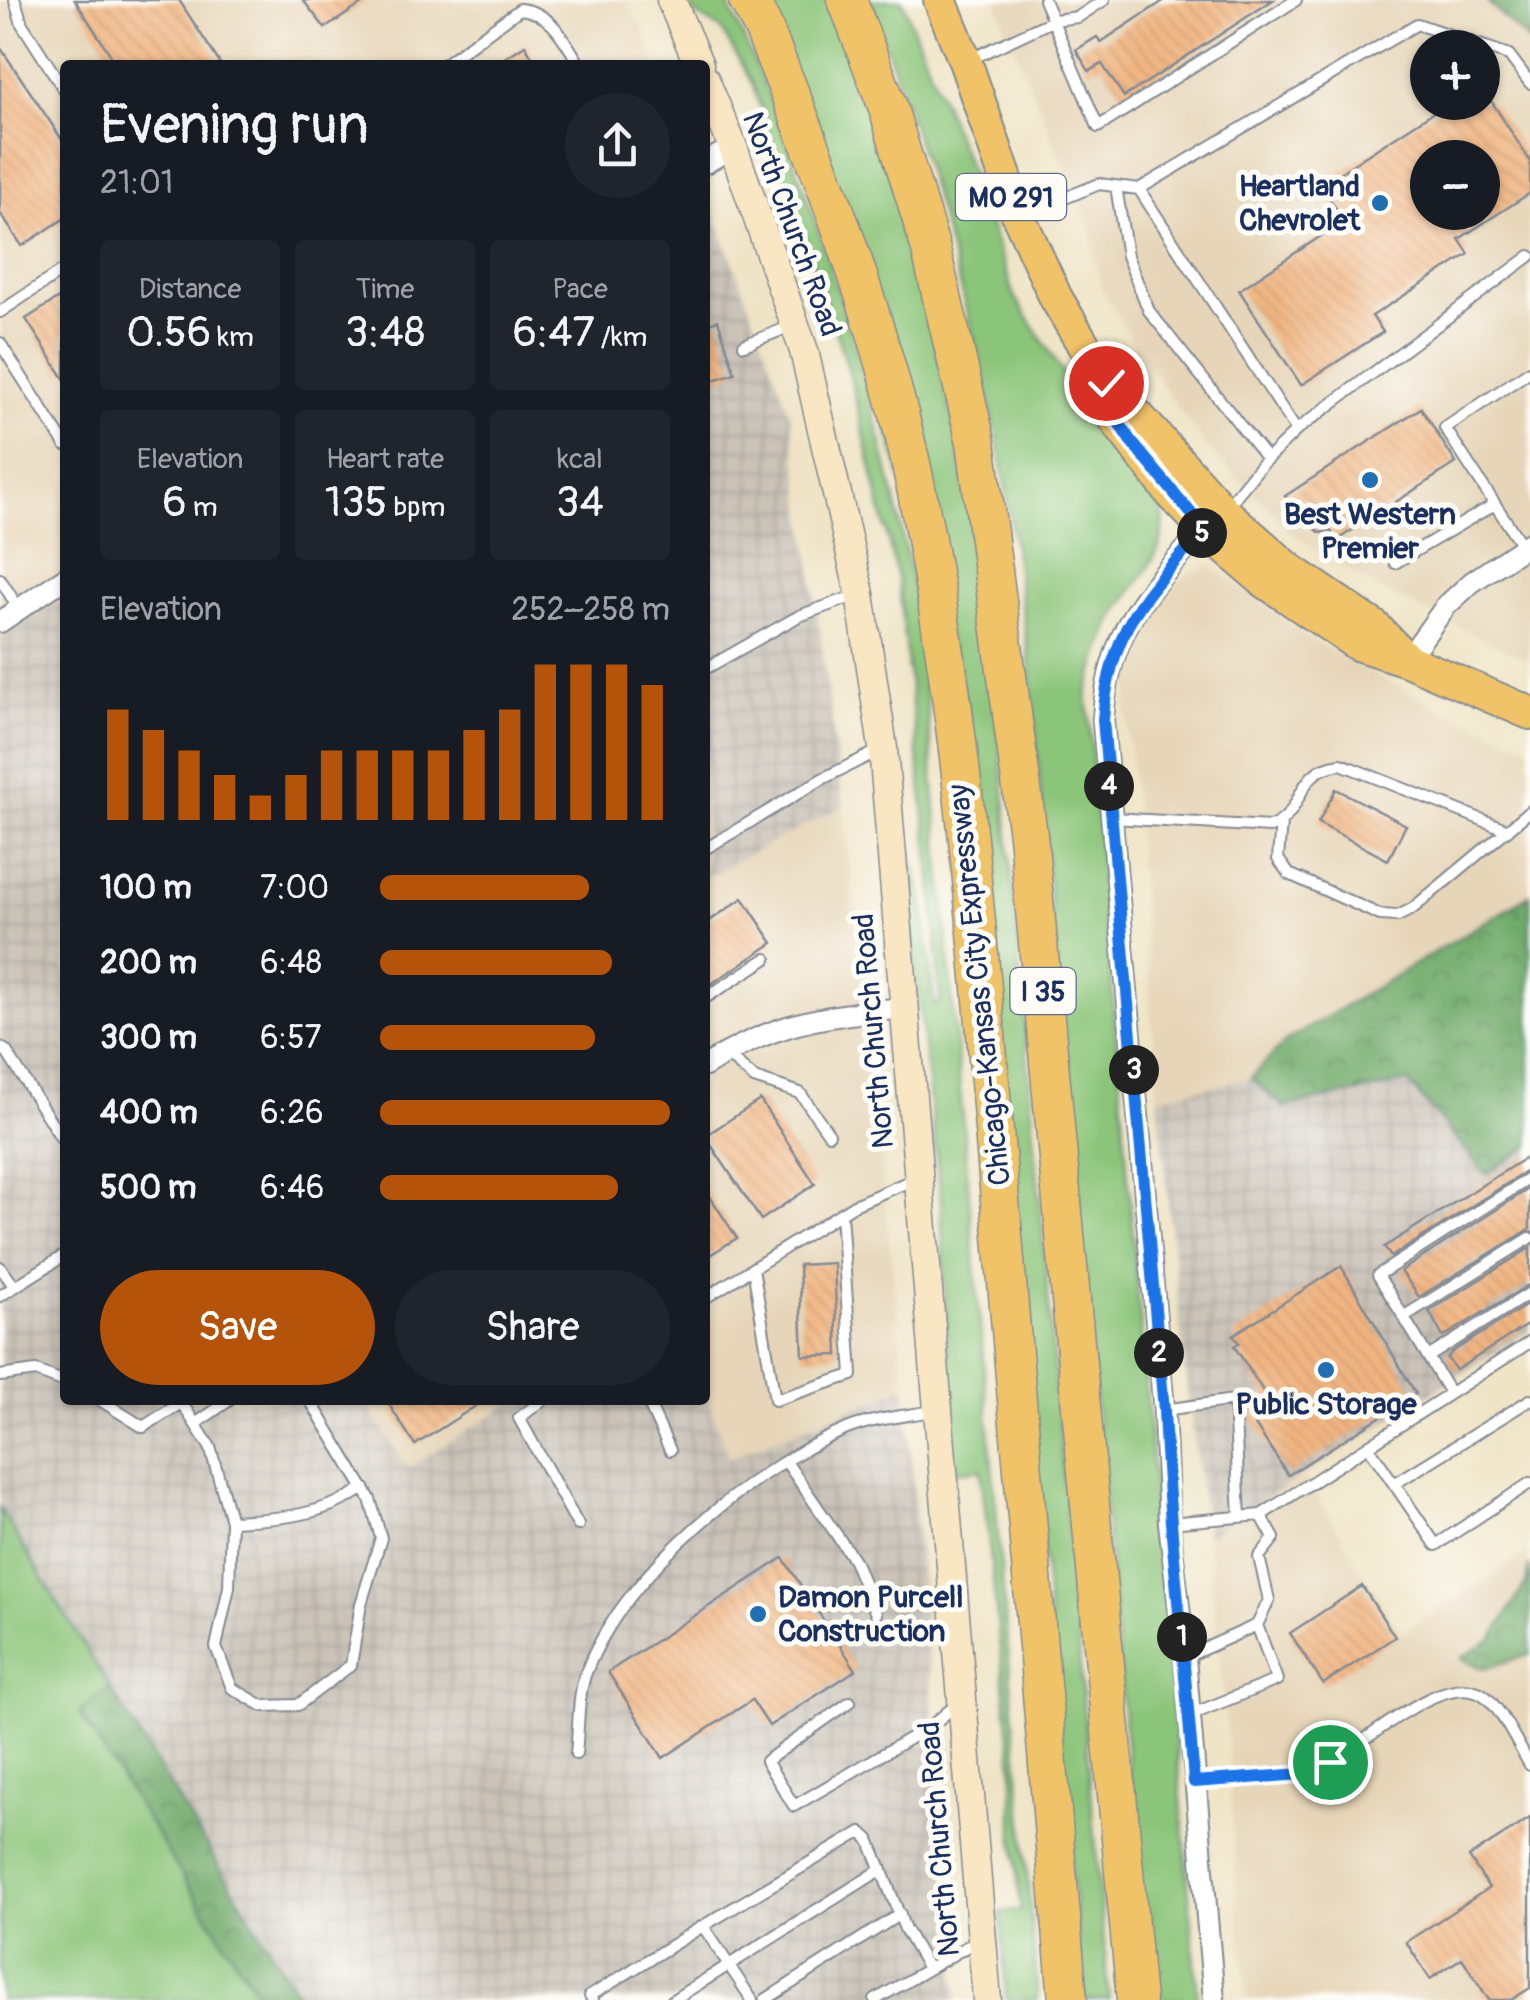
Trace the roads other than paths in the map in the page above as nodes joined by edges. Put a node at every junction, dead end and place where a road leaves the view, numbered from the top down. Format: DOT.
graph roads {
  1 [pos="14,0"];
  2 [pos="671,0"];
  3 [pos="748,0"];
  4 [pos="847,0"];
  5 [pos="940,0"];
  6 [pos="1044,0"];
  7 [pos="1104,0"];
  8 [pos="1296,0"];
  9 [pos="1054,20"];
  10 [pos="451,60"];
  11 [pos="577,60"];
  12 [pos="696,60"];
  13 [pos="965,61"];
  14 [pos="60,83"];
  15 [pos="1530,83"];
  16 [pos="710,92"];
  17 [pos="733,146"];
  18 [pos="710,159"];
  19 [pos="1116,186"];
  20 [pos="1140,188"];
  21 [pos="1019,217"];
  22 [pos="1530,256"];
  23 [pos="60,272"];
  24 [pos="0,296"];
  25 [pos="4,310"];
  26 [pos="795,325"];
  27 [pos="0,342"];
  28 [pos="744,345"];
  29 [pos="1530,371"];
  30 [pos="1296,430"];
  31 [pos="60,437"];
  32 [pos="1267,459"];
  33 [pos="1495,504"];
  34 [pos="1214,520"];
  35 [pos="1527,545"];
  36 [pos="1395,563"];
  37 [pos="0,579"];
  38 [pos="60,581"];
  39 [pos="860,594"];
  40 [pos="19,609"];
  41 [pos="0,622"];
  42 [pos="1408,660"];
  43 [pos="710,665"];
  44 [pos="1530,713"];
  45 [pos="883,748"];
  46 [pos="1530,811"];
  47 [pos="1112,818"];
  48 [pos="1281,822"];
  49 [pos="1508,830"];
  50 [pos="710,846"];
  51 [pos="766,959"];
  52 [pos="710,995"];
  53 [pos="904,1008"];
  54 [pos="0,1047"];
  55 [pos="725,1054"];
  56 [pos="710,1063"];
  57 [pos="829,1134"];
  58 [pos="60,1136"];
  59 [pos="918,1178"];
  60 [pos="1530,1178"];
  61 [pos="842,1213"];
  62 [pos="1530,1238"];
  63 [pos="60,1258"];
  64 [pos="0,1267"];
  65 [pos="753,1268"];
  66 [pos="16,1286"];
  67 [pos="1530,1292"];
  68 [pos="710,1295"];
  69 [pos="0,1296"];
  70 [pos="1403,1317"];
  71 [pos="1530,1342"];
  72 [pos="1428,1358"];
  73 [pos="0,1376"];
  74 [pos="60,1380"];
  75 [pos="1450,1393"];
  76 [pos="1530,1400"];
  77 [pos="108,1405"];
  78 [pos="177,1405"];
  79 [pos="185,1405"];
  80 [pos="223,1405"];
  81 [pos="313,1405"];
  82 [pos="536,1405"];
  83 [pos="649,1405"];
  84 [pos="939,1409"];
  85 [pos="1164,1410"];
  86 [pos="195,1424"];
  87 [pos="1368,1446"];
  88 [pos="670,1450"];
  89 [pos="787,1463"];
  90 [pos="1530,1483"];
  91 [pos="1394,1484"];
  92 [pos="364,1488"];
  93 [pos="1260,1515"];
  94 [pos="1240,1516"];
  95 [pos="232,1521"];
  96 [pos="1169,1523"];
  97 [pos="578,1525"];
  98 [pos="876,1614"];
  99 [pos="1257,1626"];
  100 [pos="1185,1658"];
  101 [pos="850,1702"];
  102 [pos="960,1702"];
  103 [pos="1189,1715"];
  104 [pos="576,1754"];
  105 [pos="1530,1764"];
  106 [pos="1194,1782"];
  107 [pos="882,1869"];
  108 [pos="900,1914"];
  109 [pos="703,1926"];
  110 [pos="981,1938"];
  111 [pos="729,1965"];
  112 [pos="927,1968"];
  113 [pos="896,1986"];
  114 [pos="593,2000"];
  115 [pos="673,2000"];
  116 [pos="752,2000"];
  117 [pos="765,2000"];
  118 [pos="875,2000"];
  119 [pos="901,2000"];
  120 [pos="986,2000"];
  121 [pos="1068,2000"];
  122 [pos="1136,2000"];
  123 [pos="1214,2000"];
  1 -- 14 [label="lane"];
  2 -- 12 [label="main road"];
  3 -- 121 [label="highway, Chicago-Kansas City Expressway / I 35"];
  4 -- 122 [label="highway, Chicago-Kansas City Expressway / I 35"];
  5 -- 13 [label="main road, MO 291"];
  6 -- 9 [label="lane"];
  7 -- 9 [label="lane"];
  8 -- 9 [label="lane"];
  9 -- 13 [label="lane"];
  10 -- 11 [label="lane"];
  13 -- 21 [label="main road, MO 291"];
  15 -- 20 [label="lane"];
  16 -- 17 [label="main road, North Church Road"];
  17 -- 18 [label="street"];
  17 -- 26 [label="main road, North Church Road"];
  19 -- 20 [label="lane"];
  19 -- 21 [label="lane"];
  19 -- 32 [label="lane"];
  20 -- 30 [label="lane"];
  21 -- 34 [label="main road, MO 291"];
  22 -- 30 [label="lane"];
  23 -- 25 [label="lane"];
  24 -- 25 [label="lane"];
  26 -- 28 [label="lane"];
  26 -- 39 [label="main road, North Church Road"];
  27 -- 31 [label="lane"];
  29 -- 33 [label="lane"];
  30 -- 32 [label="lane"];
  32 -- 34 [label="lane"];
  33 -- 35 [label="lane"];
  33 -- 36 [label="lane"];
  34 -- 42 [label="main road, MO 291"];
  34 -- 47 [label="street"];
  35 -- 42 [label="street"];
  37 -- 40 [label="lane"];
  38 -- 40 [label="street"];
  39 -- 43 [label="lane"];
  39 -- 45 [label="main road, North Church Road"];
  40 -- 41 [label="street"];
  42 -- 44 [label="main road, MO 291"];
  45 -- 50 [label="lane"];
  45 -- 53 [label="main road, North Church Road"];
  46 -- 49 [label="lane"];
  47 -- 48 [label="lane"];
  47 -- 85 [label="street"];
  48 -- 49 [label="lane"];
  48 -- 49 [label="lane"];
  51 -- 52 [label="lane"];
  53 -- 55 [label="street"];
  53 -- 59 [label="main road, North Church Road"];
  54 -- 58 [label="lane"];
  55 -- 56 [label="street"];
  55 -- 57 [label="lane"];
  59 -- 61 [label="lane"];
  59 -- 84 [label="main road, North Church Road"];
  60 -- 70 [label="lane"];
  61 -- 65 [label="lane"];
  61 -- 65 [label="lane"];
  62 -- 70 [label="lane"];
  63 -- 66 [label="lane"];
  64 -- 66 [label="lane"];
  65 -- 68 [label="lane"];
  66 -- 69 [label="lane"];
  67 -- 72 [label="lane"];
  70 -- 72 [label="lane"];
  71 -- 75 [label="lane"];
  72 -- 75 [label="lane"];
  73 -- 74 [label="lane"];
  75 -- 87 [label="lane"];
  76 -- 91 [label="lane"];
  77 -- 78 [label="lane"];
  79 -- 86 [label="lane"];
  80 -- 86 [label="lane"];
  81 -- 92 [label="lane"];
  82 -- 97 [label="lane"];
  83 -- 88 [label="lane"];
  84 -- 89 [label="lane"];
  84 -- 102 [label="main road, North Church Road"];
  85 -- 94 [label="lane"];
  85 -- 96 [label="street"];
  86 -- 95 [label="lane"];
  87 -- 91 [label="lane"];
  87 -- 93 [label="lane"];
  89 -- 98 [label="lane"];
  89 -- 104 [label="lane"];
  90 -- 91 [label="lane"];
  92 -- 95 [label="lane"];
  92 -- 95 [label="lane"];
  93 -- 94 [label="lane"];
  93 -- 99 [label="lane"];
  94 -- 96 [label="lane"];
  96 -- 100 [label="street"];
  99 -- 100 [label="lane"];
  99 -- 103 [label="lane"];
  100 -- 103 [label="street"];
  101 -- 102 [label="lane"];
  102 -- 110 [label="main road, North Church Road"];
  103 -- 106 [label="street"];
  105 -- 106 [label="lane"];
  106 -- 123 [label="street"];
  107 -- 108 [label="lane"];
  107 -- 109 [label="lane"];
  107 -- 111 [label="lane"];
  108 -- 112 [label="lane"];
  108 -- 117 [label="lane"];
  109 -- 111 [label="lane"];
  109 -- 114 [label="lane"];
  110 -- 112 [label="lane"];
  110 -- 120 [label="main road, North Church Road"];
  111 -- 115 [label="lane"];
  111 -- 116 [label="lane"];
  112 -- 113 [label="lane"];
  113 -- 118 [label="lane"];
  113 -- 119 [label="lane"];
}
